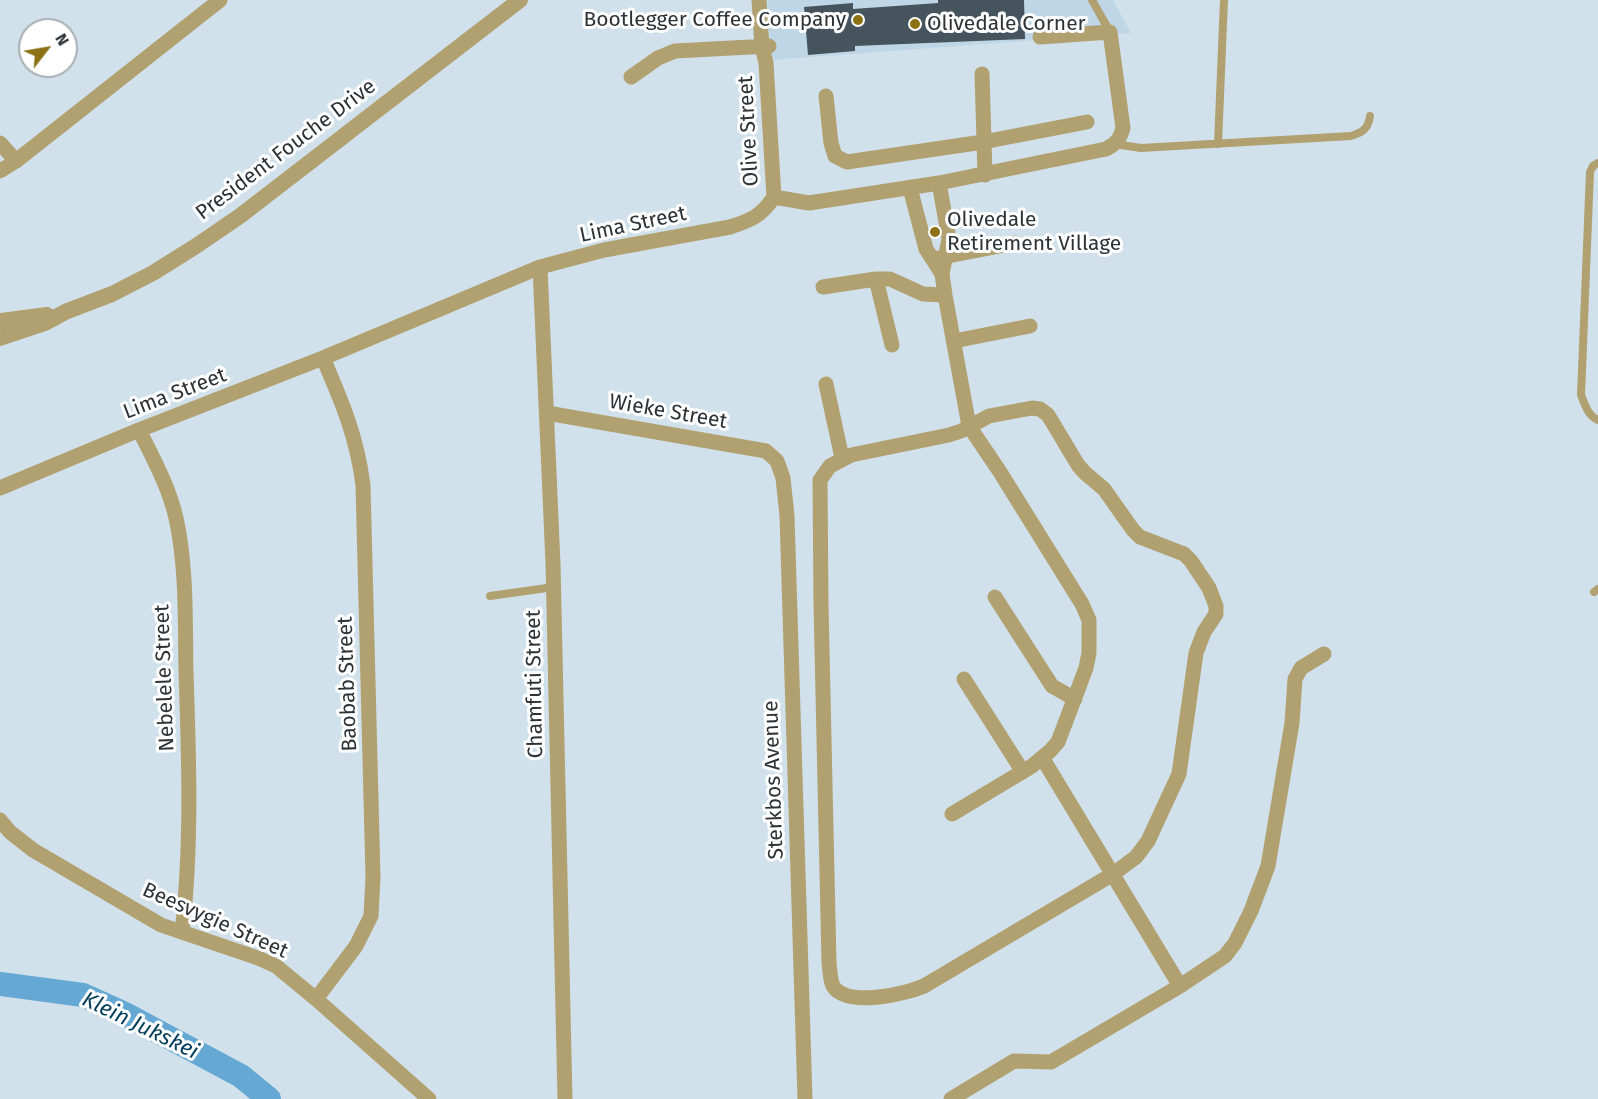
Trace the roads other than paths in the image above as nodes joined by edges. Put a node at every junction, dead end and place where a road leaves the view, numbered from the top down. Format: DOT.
graph roads {
  1 [pos="220,0"];
  2 [pos="520,0"];
  3 [pos="759,0"];
  4 [pos="769,0"];
  5 [pos="1092,0"];
  6 [pos="1224,0"];
  7 [pos="1110,32"];
  8 [pos="1040,37"];
  9 [pos="765,47"];
  10 [pos="982,74"];
  11 [pos="631,77"];
  12 [pos="826,96"];
  13 [pos="1370,116"];
  14 [pos="1087,122"];
  15 [pos="983,142"];
  16 [pos="0,143"];
  17 [pos="1114,144"];
  18 [pos="1218,144"];
  19 [pos="16,161"];
  20 [pos="1598,163"];
  21 [pos="0,171"];
  22 [pos="985,175"];
  23 [pos="939,183"];
  24 [pos="910,188"];
  25 [pos="774,197"];
  26 [pos="1015,243"];
  27 [pos="939,258"];
  28 [pos="540,267"];
  29 [pos="876,279"];
  30 [pos="823,287"];
  31 [pos="945,295"];
  32 [pos="65,312"];
  33 [pos="0,321"];
  34 [pos="1030,326"];
  35 [pos="0,338"];
  36 [pos="954,341"];
  37 [pos="892,345"];
  38 [pos="323,358"];
  39 [pos="826,384"];
  40 [pos="547,413"];
  41 [pos="1598,420"];
  42 [pos="969,426"];
  43 [pos="139,430"];
  44 [pos="842,458"];
  45 [pos="777,461"];
  46 [pos="0,488"];
  47 [pos="554,587"];
  48 [pos="490,596"];
  49 [pos="995,597"];
  50 [pos="1324,654"];
  51 [pos="964,679"];
  52 [pos="1074,699"];
  53 [pos="1042,759"];
  54 [pos="1023,772"];
  55 [pos="952,814"];
  56 [pos="0,820"];
  57 [pos="1113,874"];
  58 [pos="182,932"];
  59 [pos="1180,986"];
  60 [pos="316,999"];
  61 [pos="429,1099"];
  62 [pos="565,1099"];
  63 [pos="805,1099"];
  64 [pos="951,1099"];
  1 -- 19 [label="street"];
  2 -- 32 [label="street, President Fouche Drive"];
  3 -- 9 [label="street, Olive Street"];
  4 -- 9 [label="street, Olive Street"];
  5 -- 7 [label="lane"];
  6 -- 18 [label="lane"];
  7 -- 8 [label="street"];
  7 -- 17 [label="street"];
  9 -- 11 [label="street"];
  9 -- 25 [label="street, Olive Street"];
  10 -- 15 [label="street"];
  12 -- 15 [label="street"];
  13 -- 18 [label="lane"];
  14 -- 15 [label="street"];
  15 -- 22 [label="street"];
  16 -- 19 [label="street"];
  17 -- 18 [label="lane"];
  17 -- 22 [label="street"];
  19 -- 21 [label="street"];
  20 -- 41 [label="lane"];
  22 -- 23 [label="street"];
  23 -- 24 [label="street"];
  23 -- 27 [label="street"];
  24 -- 25 [label="street"];
  24 -- 27 [label="street"];
  25 -- 28 [label="street, Lima Street"];
  26 -- 27 [label="street"];
  27 -- 31 [label="street"];
  28 -- 38 [label="street, Lima Street"];
  28 -- 40 [label="street, Chamfuti Street"];
  29 -- 30 [label="street"];
  29 -- 31 [label="street"];
  29 -- 37 [label="street"];
  31 -- 36 [label="street"];
  32 -- 33 [label="street, President Fouche Drive"];
  32 -- 35 [label="street, President Fouche Drive"];
  34 -- 36 [label="street"];
  36 -- 42 [label="street"];
  38 -- 43 [label="street, Lima Street"];
  38 -- 60 [label="street, Baobab Street"];
  39 -- 44 [label="street"];
  40 -- 45 [label="street, Wieke Street"];
  40 -- 47 [label="street, Chamfuti Street"];
  42 -- 44 [label="street"];
  42 -- 52 [label="street"];
  42 -- 57 [label="street"];
  43 -- 46 [label="street, Lima Street"];
  43 -- 58 [label="street, Nebelele Street"];
  44 -- 57 [label="street"];
  45 -- 63 [label="street, Sterkbos Avenue"];
  47 -- 48 [label="lane"];
  47 -- 62 [label="street, Chamfuti Street"];
  49 -- 52 [label="street"];
  50 -- 59 [label="street"];
  51 -- 54 [label="street"];
  52 -- 53 [label="street"];
  53 -- 54 [label="street"];
  53 -- 57 [label="street"];
  54 -- 55 [label="street"];
  56 -- 58 [label="street, Beesvygie Street"];
  57 -- 59 [label="street"];
  58 -- 60 [label="street, Beesvygie Street"];
  59 -- 64 [label="street"];
  60 -- 61 [label="street, Beesvygie Street"];
}
